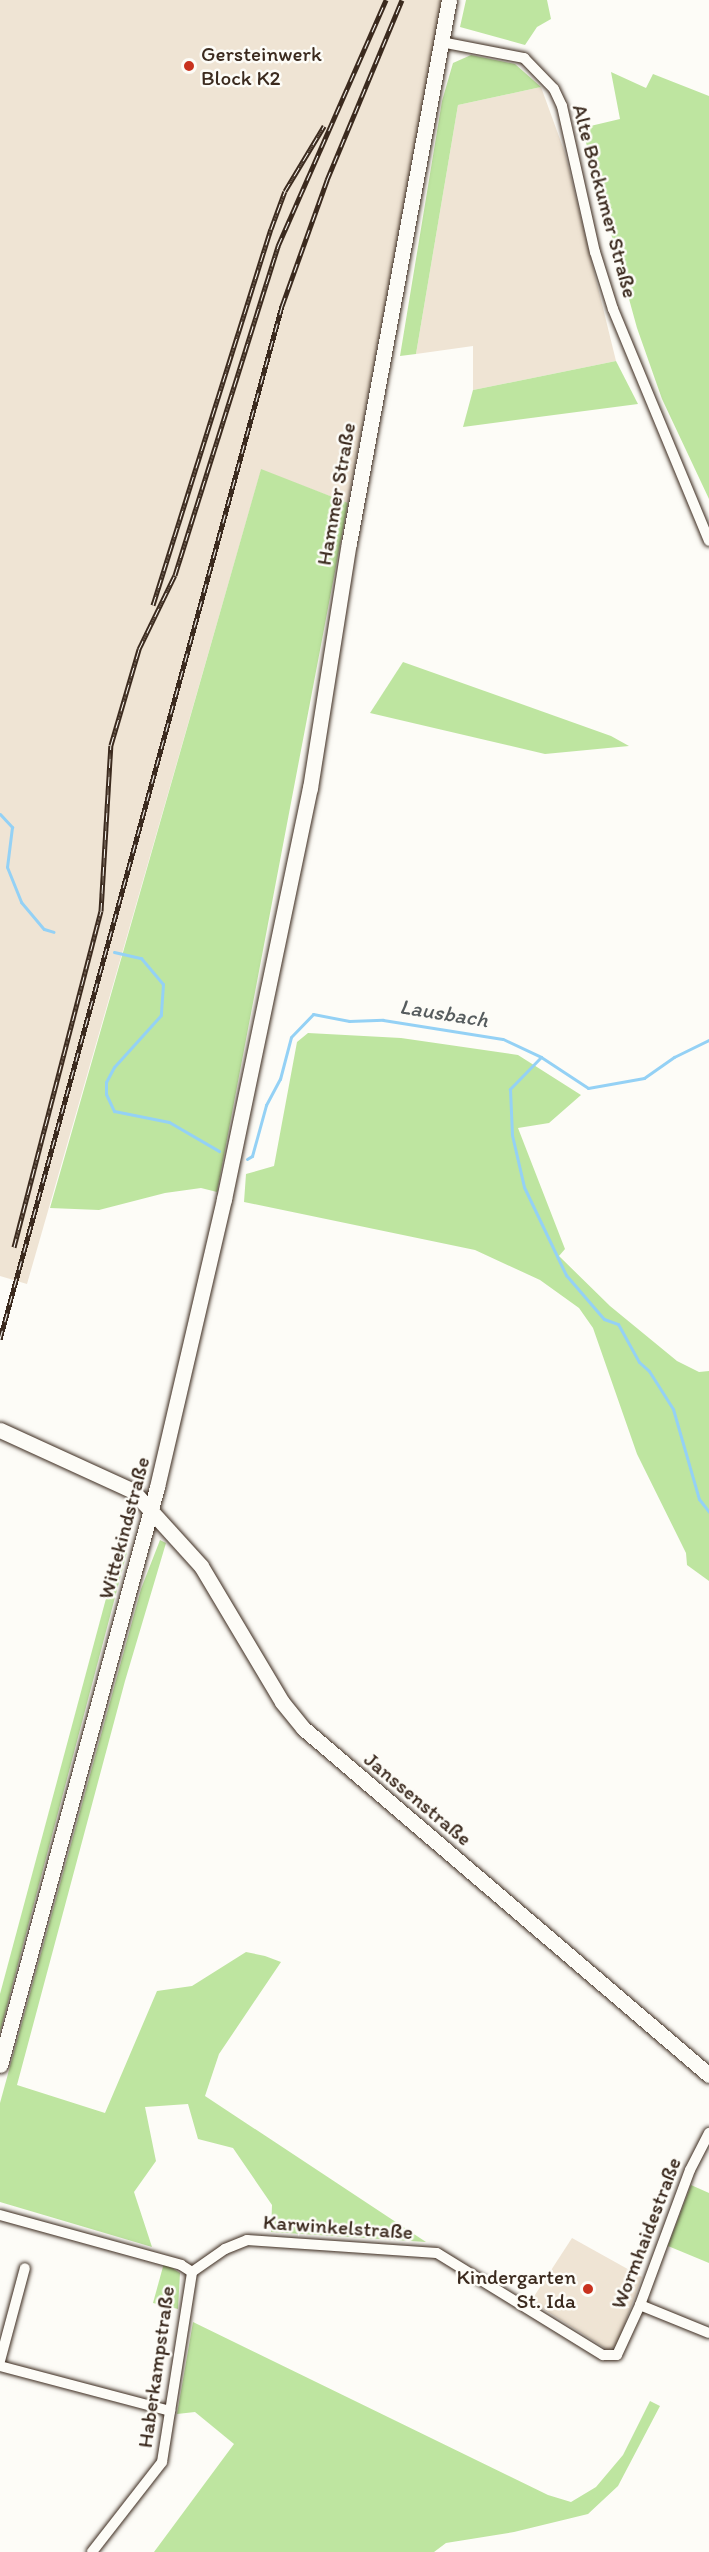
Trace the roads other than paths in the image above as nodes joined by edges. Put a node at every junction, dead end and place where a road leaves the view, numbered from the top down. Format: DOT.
graph roads {
  1 [pos="449,0"];
  2 [pos="441,42"];
  3 [pos="709,541"];
  4 [pos="268,996"];
  5 [pos="0,1430"];
  6 [pos="152,1509"];
  7 [pos="0,2065"];
  8 [pos="709,2075"];
  9 [pos="709,2133"];
  10 [pos="0,2215"];
  11 [pos="25,2268"];
  12 [pos="192,2272"];
  13 [pos="640,2305"];
  14 [pos="709,2333"];
  15 [pos="623,2347"];
  16 [pos="0,2361"];
  17 [pos="0,2366"];
  18 [pos="170,2411"];
  19 [pos="92,2552"];
  1 -- 2 [label="main road, Hammer Straße"];
  2 -- 3 [label="street, Alte Bockumer Straße"];
  2 -- 4 [label="main road, Hammer Straße"];
  4 -- 6 [label="main road, Wittekindstraße"];
  5 -- 6 [label="main road, Janssenstraße"];
  6 -- 7 [label="main road, Wittekindstraße"];
  6 -- 8 [label="main road, Janssenstraße"];
  9 -- 13 [label="street, Wormhaidestraße"];
  10 -- 12 [label="street"];
  11 -- 16 [label="street"];
  12 -- 15 [label="street, Karwinkelstraße"];
  12 -- 18 [label="street, Haberkampstraße"];
  13 -- 14 [label="street"];
  13 -- 15 [label="street, Wormhaidestraße"];
  17 -- 18 [label="street"];
  18 -- 19 [label="street, Haberkampstraße"];
}
